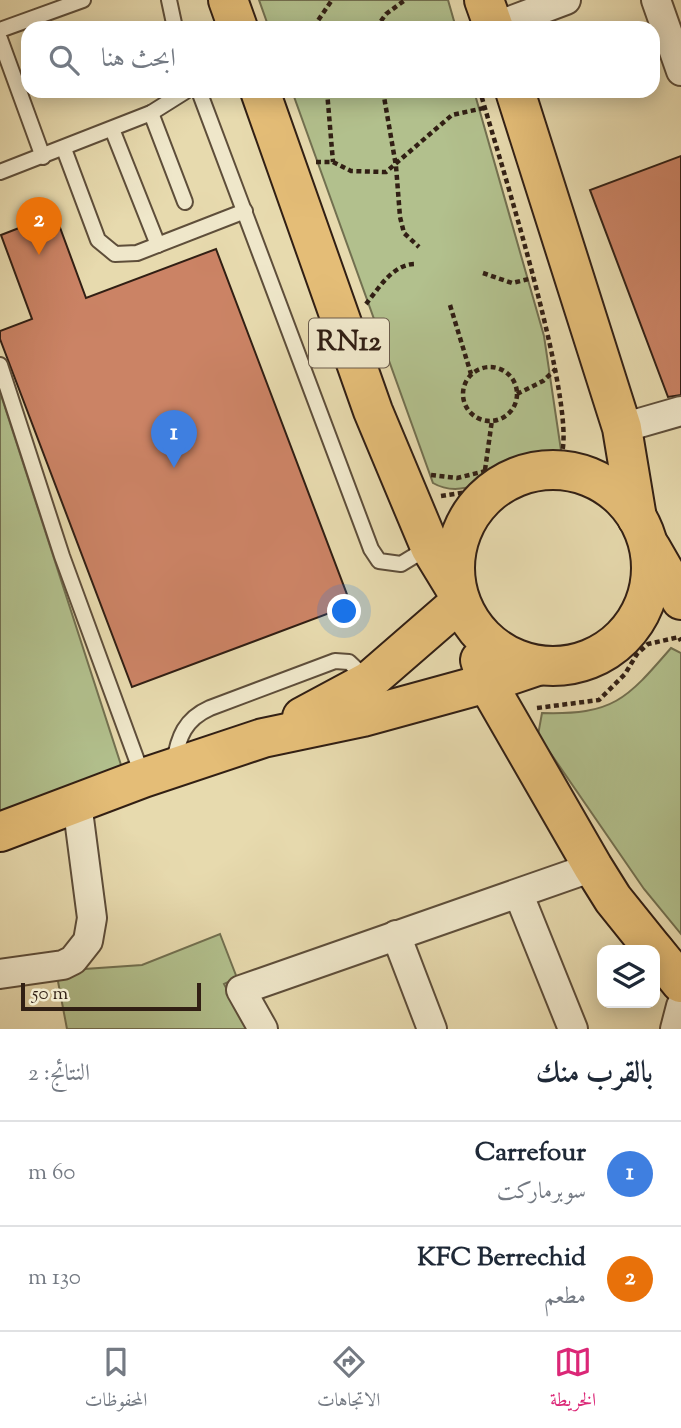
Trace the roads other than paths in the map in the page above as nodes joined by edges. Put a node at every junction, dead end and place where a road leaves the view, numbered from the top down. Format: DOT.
graph roads {
  1 [pos="83,0"];
  2 [pos="169,0"];
  3 [pos="228,0"];
  4 [pos="484,0"];
  5 [pos="566,0"];
  6 [pos="656,0"];
  7 [pos="25,21"];
  8 [pos="174,21"];
  9 [pos="236,21"];
  10 [pos="492,21"];
  11 [pos="512,21"];
  12 [pos="21,22"];
  13 [pos="0,30"];
  14 [pos="0,39"];
  15 [pos="681,71"];
  16 [pos="21,97"];
  17 [pos="22,98"];
  18 [pos="175,98"];
  19 [pos="202,98"];
  20 [pos="262,98"];
  21 [pos="500,100"];
  22 [pos="151,113"];
  23 [pos="112,129"];
  24 [pos="64,149"];
  25 [pos="43,157"];
  26 [pos="0,172"];
  27 [pos="186,202"];
  28 [pos="245,211"];
  29 [pos="158,245"];
  30 [pos="0,365"];
  31 [pos="681,411"];
  32 [pos="622,428"];
  33 [pos="643,530"];
  34 [pos="430,547"];
  35 [pos="681,600"];
  36 [pos="461,603"];
  37 [pos="537,666"];
  38 [pos="369,681"];
  39 [pos="487,683"];
  40 [pos="263,738"];
  41 [pos="158,773"];
  42 [pos="77,803"];
  43 [pos="0,832"];
  44 [pos="593,867"];
  45 [pos="519,895"];
  46 [pos="396,934"];
  47 [pos="649,945"];
  48 [pos="660,958"];
  49 [pos="0,974"];
  50 [pos="681,983"];
  51 [pos="681,1006"];
  52 [pos="263,1029"];
  53 [pos="432,1029"];
  54 [pos="573,1029"];
  55 [pos="675,1029"];
  1 -- 7 [label="lane"];
  2 -- 8 [label="lane"];
  3 -- 9 [label="main road"];
  4 -- 10 [label="main road"];
  5 -- 11 [label="street"];
  6 -- 15 [label="street"];
  12 -- 13 [label="lane"];
  14 -- 16 [label="lane"];
  17 -- 25 [label="lane"];
  18 -- 22 [label="lane"];
  19 -- 28 [label="lane"];
  20 -- 34 [label="main road, RN12"];
  21 -- 32 [label="main road"];
  22 -- 23 [label="lane"];
  22 -- 27 [label="lane"];
  23 -- 24 [label="lane"];
  23 -- 29 [label="lane"];
  24 -- 25 [label="lane"];
  24 -- 29 [label="lane"];
  25 -- 26 [label="lane"];
  28 -- 29 [label="lane"];
  28 -- 34 [label="lane"];
  30 -- 41 [label="lane"];
  31 -- 32 [label="street"];
  32 -- 33 [label="main road"];
  33 -- 35 [label="main road"];
  33 -- 36 [label="main road"];
  33 -- 37 [label="main road"];
  34 -- 36 [label="main road, RN12"];
  36 -- 37 [label="main road"];
  36 -- 38 [label="main road"];
  36 -- 39 [label="main road, RN12"];
  37 -- 39 [label="main road"];
  38 -- 40 [label="main road"];
  38 -- 41 [label="lane"];
  39 -- 40 [label="main road"];
  39 -- 44 [label="main road, RN12"];
  40 -- 41 [label="main road"];
  41 -- 42 [label="main road"];
  42 -- 43 [label="main road"];
  42 -- 49 [label="street"];
  44 -- 45 [label="street"];
  44 -- 47 [label="main road, RN12"];
  45 -- 46 [label="street"];
  45 -- 54 [label="street"];
  46 -- 52 [label="street"];
  46 -- 53 [label="street"];
  48 -- 50 [label="main road, RN12"];
  51 -- 55 [label="street"];
}
